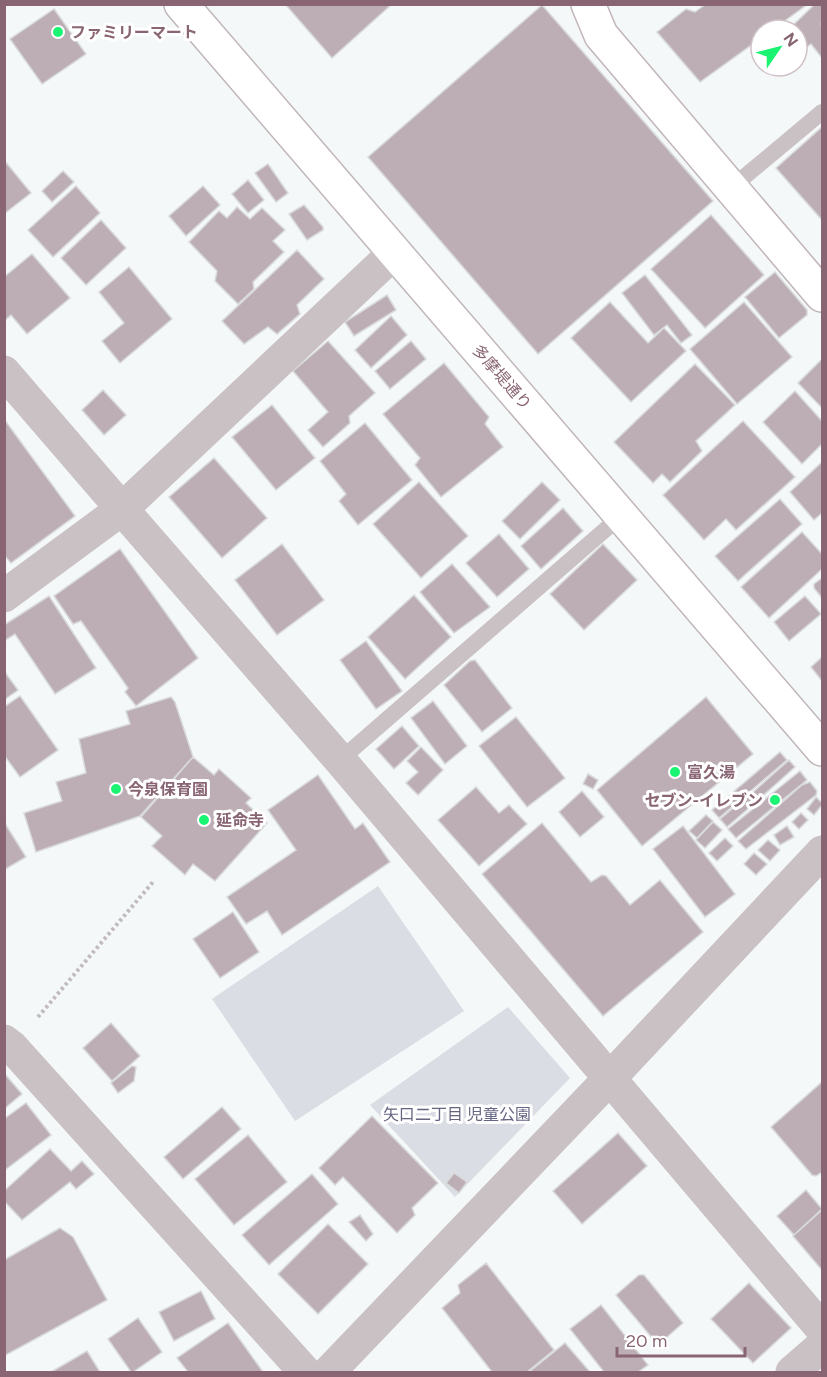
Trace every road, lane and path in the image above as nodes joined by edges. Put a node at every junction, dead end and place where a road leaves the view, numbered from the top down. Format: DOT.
graph roads {
  1 [pos="181,4"];
  2 [pos="588,4"];
  3 [pos="822,112"];
  4 [pos="731,188"];
  5 [pos="395,252"];
  6 [pos="822,295"];
  7 [pos="4,372"];
  8 [pos="122,509"];
  9 [pos="621,516"];
  10 [pos="4,596"];
  11 [pos="822,750"];
  12 [pos="340,760"];
  13 [pos="822,852"];
  14 [pos="153,882"];
  15 [pos="7,1047"];
  16 [pos="609,1079"];
  17 [pos="822,1329"];
  18 [pos="822,1346"];
  19 [pos="305,1372"];
  20 [pos="329,1372"];
  21 [pos="792,1372"];
  1 -- 5 [label="main road, 多摩堤通り"];
  2 -- 4 [label="main road"];
  3 -- 4 [label="lane"];
  4 -- 6 [label="main road"];
  5 -- 8 [label="street"];
  5 -- 9 [label="main road, 多摩堤通り"];
  7 -- 8 [label="street"];
  8 -- 10 [label="street"];
  8 -- 12 [label="street"];
  9 -- 11 [label="main road, 多摩堤通り"];
  9 -- 12 [label="lane"];
  12 -- 16 [label="street"];
  13 -- 16 [label="street"];
  14 -- 15 [label="path"];
  15 -- 19 [label="street"];
  16 -- 17 [label="street"];
  16 -- 20 [label="street"];
  18 -- 21 [label="street"];
}
